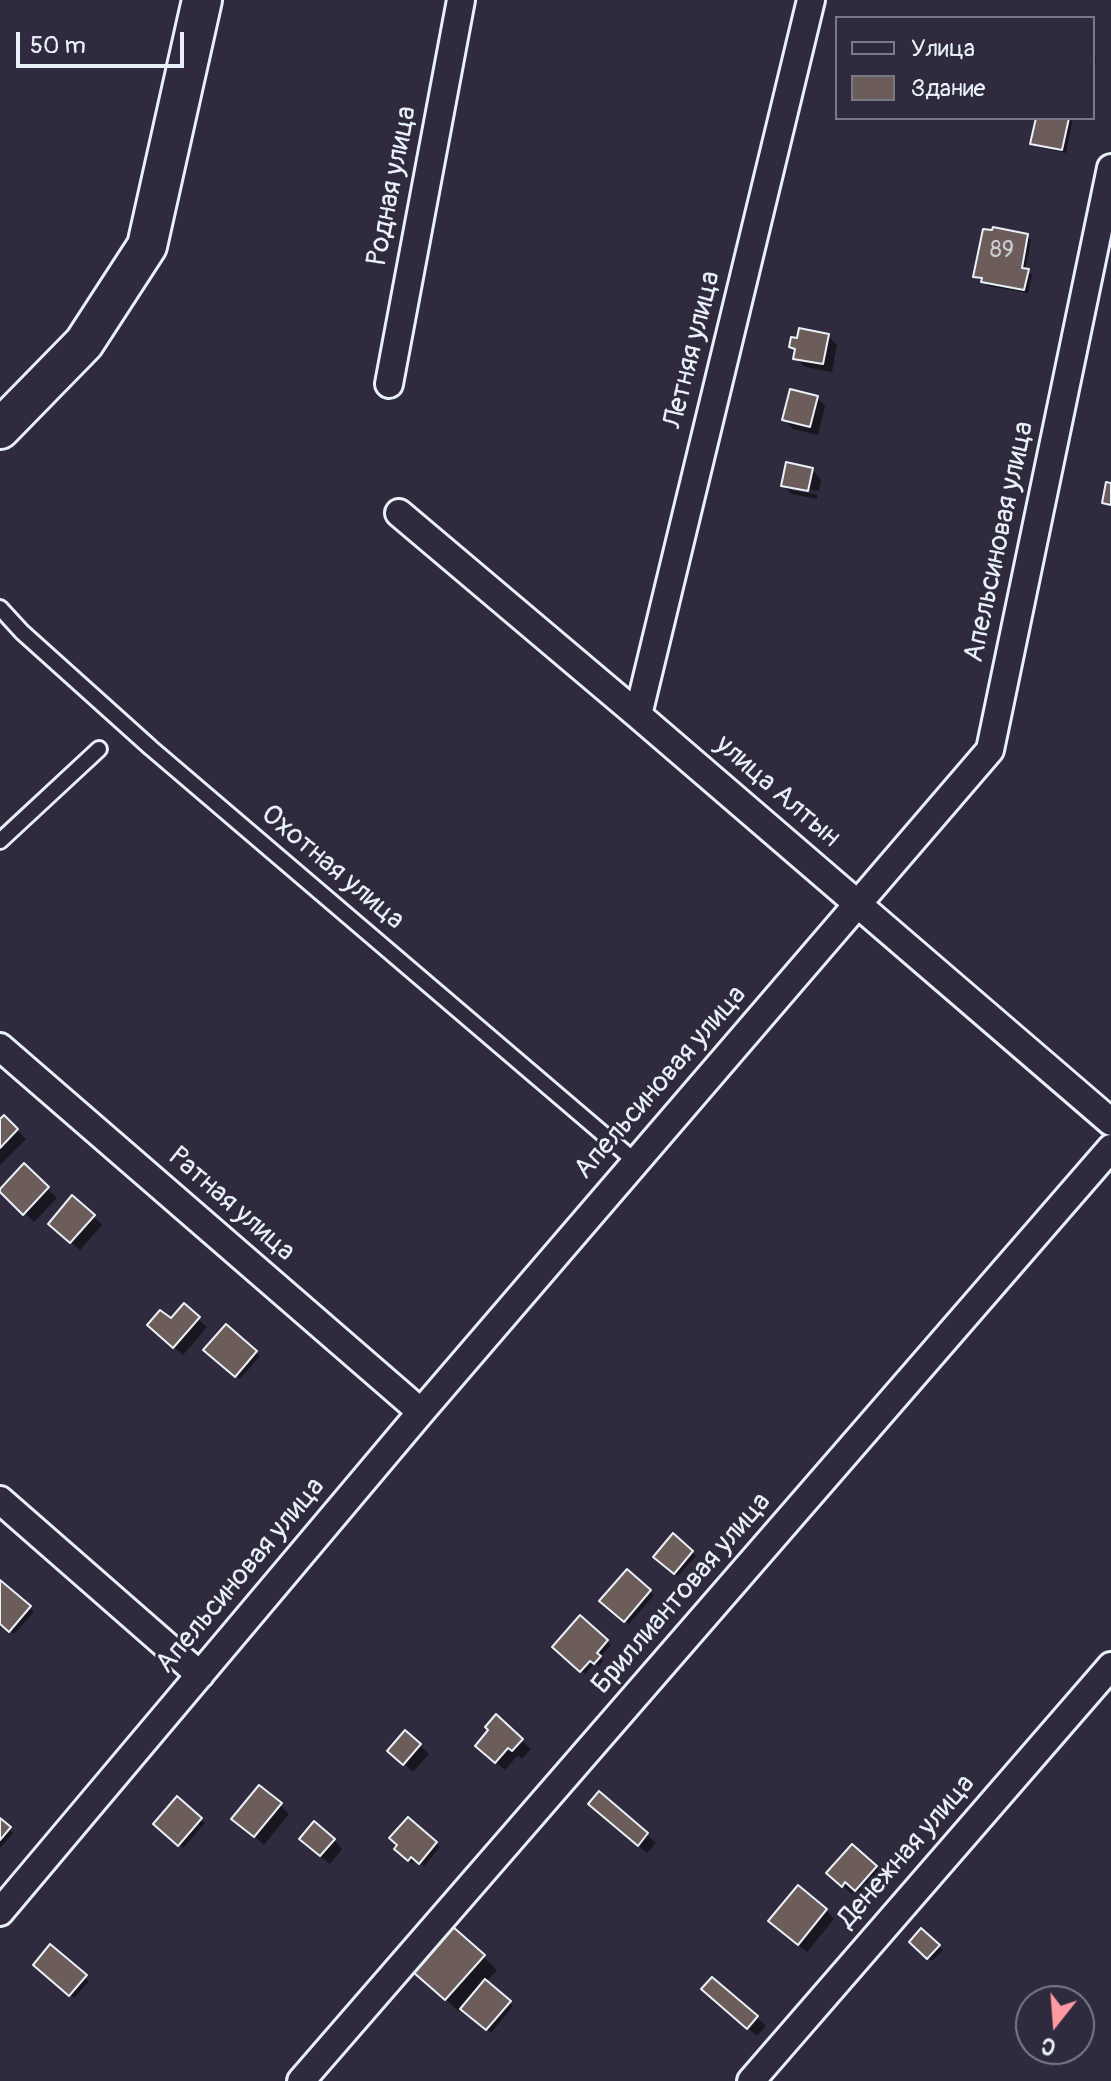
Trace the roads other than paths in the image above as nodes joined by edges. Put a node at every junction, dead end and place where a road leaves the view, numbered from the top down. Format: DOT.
graph roads {
  1 [pos="202,0"];
  2 [pos="461,0"];
  3 [pos="811,0"];
  4 [pos="1111,168"];
  5 [pos="389,384"];
  6 [pos="0,429"];
  7 [pos="399,513"];
  8 [pos="0,608"];
  9 [pos="638,715"];
  10 [pos="99,749"];
  11 [pos="0,841"];
  12 [pos="857,904"];
  13 [pos="0,1047"];
  14 [pos="1111,1122"];
  15 [pos="1111,1148"];
  16 [pos="636,1162"];
  17 [pos="421,1412"];
  18 [pos="0,1500"];
  19 [pos="1111,1666"];
  20 [pos="200,1675"];
  21 [pos="0,1912"];
  22 [pos="301,2081"];
  23 [pos="751,2081"];
  1 -- 6 [label="main road"];
  2 -- 5 [label="street, Родная улица"];
  3 -- 9 [label="street, Летняя улица"];
  4 -- 12 [label="street, Апельсиновая улица"];
  7 -- 9 [label="street, улица Алтын"];
  8 -- 16 [label="lane, Охотная улица"];
  9 -- 12 [label="street, улица Алтын"];
  10 -- 11 [label="lane"];
  12 -- 14 [label="street, улица Алтын"];
  12 -- 16 [label="street, Апельсиновая улица"];
  13 -- 17 [label="street, Ратная улица"];
  15 -- 22 [label="street, Бриллиантовая улица"];
  16 -- 17 [label="street, Апельсиновая улица"];
  17 -- 20 [label="street, Апельсиновая улица"];
  18 -- 20 [label="street"];
  19 -- 23 [label="street, Денежная улица"];
  20 -- 21 [label="street, Апельсиновая улица"];
}
